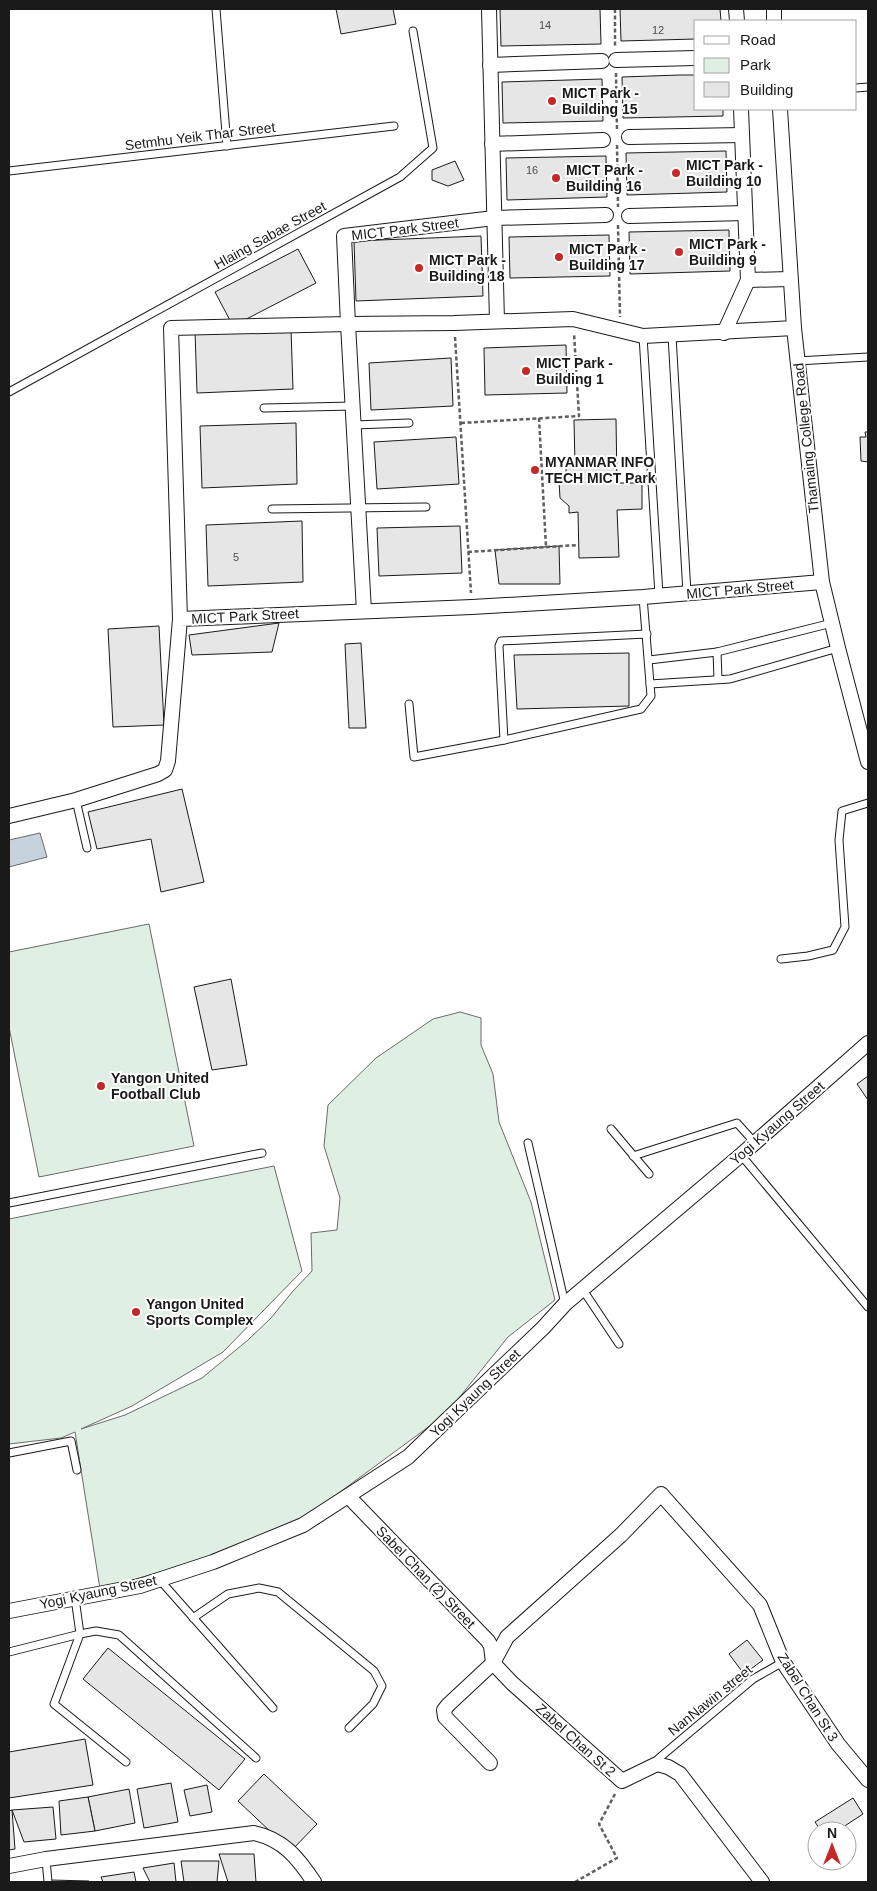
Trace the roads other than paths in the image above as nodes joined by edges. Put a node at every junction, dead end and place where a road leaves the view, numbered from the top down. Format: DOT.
graph roads {
  1 [pos="216,9"];
  2 [pos="489,9"];
  3 [pos="412,31"];
  4 [pos="694,58"];
  5 [pos="490,65"];
  6 [pos="741,110"];
  7 [pos="780,110"];
  8 [pos="394,126"];
  9 [pos="742,135"];
  10 [pos="629,137"];
  11 [pos="603,140"];
  12 [pos="492,144"];
  13 [pos="227,146"];
  14 [pos="9,171"];
  15 [pos="745,213"];
  16 [pos="494,218"];
  17 [pos="790,279"];
  18 [pos="748,280"];
  19 [pos="496,321"];
  20 [pos="348,324"];
  21 [pos="794,328"];
  22 [pos="724,333"];
  23 [pos="643,336"];
  24 [pos="672,336"];
  25 [pos="868,357"];
  26 [pos="798,362"];
  27 [pos="9,392"];
  28 [pos="353,406"];
  29 [pos="264,408"];
  30 [pos="409,423"];
  31 [pos="354,425"];
  32 [pos="426,507"];
  33 [pos="359,508"];
  34 [pos="272,509"];
  35 [pos="822,582"];
  36 [pos="687,593"];
  37 [pos="659,595"];
  38 [pos="643,597"];
  39 [pos="364,610"];
  40 [pos="180,619"];
  41 [pos="832,623"];
  42 [pos="647,634"];
  43 [pos="838,648"];
  44 [pos="717,652"];
  45 [pos="649,660"];
  46 [pos="718,679"];
  47 [pos="650,684"];
  48 [pos="410,704"];
  49 [pos="504,740"];
  50 [pos="868,762"];
  51 [pos="76,800"];
  52 [pos="868,803"];
  53 [pos="9,816"];
  54 [pos="88,848"];
  55 [pos="781,959"];
  56 [pos="868,1044"];
  57 [pos="611,1129"];
  58 [pos="528,1143"];
  59 [pos="755,1143"];
  60 [pos="262,1154"];
  61 [pos="741,1155"];
  62 [pos="633,1156"];
  63 [pos="649,1174"];
  64 [pos="9,1203"];
  65 [pos="583,1290"];
  66 [pos="565,1304"];
  67 [pos="868,1307"];
  68 [pos="619,1344"];
  69 [pos="9,1453"];
  70 [pos="77,1470"];
  71 [pos="348,1496"];
  72 [pos="159,1580"];
  73 [pos="75,1598"];
  74 [pos="9,1611"];
  75 [pos="193,1618"];
  76 [pos="80,1634"];
  77 [pos="9,1652"];
  78 [pos="784,1662"];
  79 [pos="494,1664"];
  80 [pos="273,1708"];
  81 [pos="349,1728"];
  82 [pos="256,1758"];
  83 [pos="126,1762"];
  84 [pos="490,1764"];
  85 [pos="657,1764"];
  86 [pos="868,1780"];
  87 [pos="46,1859"];
  88 [pos="9,1866"];
  89 [pos="48,1882"];
  90 [pos="314,1882"];
  91 [pos="762,1882"];
  1 -- 13 [label="lane"];
  2 -- 5 [label="street"];
  3 -- 27 [label="lane, Hlaing Sabae Street"];
  4 -- 5 [label="street"];
  5 -- 12 [label="street"];
  6 -- 9 [label="street"];
  7 -- 17 [label="street, Thamaing College Road"];
  8 -- 13 [label="lane, Setmhu Yeik Thar Street"];
  9 -- 10 [label="street"];
  9 -- 15 [label="street"];
  11 -- 12 [label="street"];
  12 -- 16 [label="street"];
  13 -- 14 [label="lane, Setmhu Yeik Thar Street"];
  15 -- 16 [label="street, MICT Park Street"];
  15 -- 18 [label="street"];
  16 -- 19 [label="street"];
  16 -- 20 [label="street, MICT Park Street"];
  17 -- 18 [label="street"];
  17 -- 21 [label="street, Thamaing College Road"];
  18 -- 22 [label="street"];
  19 -- 20 [label="street"];
  19 -- 23 [label="street"];
  20 -- 28 [label="street, MICT Park Street"];
  20 -- 40 [label="street"];
  21 -- 22 [label="street"];
  21 -- 26 [label="street, Thamaing College Road"];
  22 -- 24 [label="street"];
  23 -- 24 [label="street"];
  23 -- 37 [label="lane"];
  24 -- 36 [label="lane"];
  25 -- 26 [label="lane"];
  26 -- 35 [label="street, Thamaing College Road"];
  28 -- 29 [label="lane"];
  28 -- 31 [label="street, MICT Park Street"];
  30 -- 31 [label="lane"];
  31 -- 33 [label="street, MICT Park Street"];
  32 -- 33 [label="lane"];
  33 -- 34 [label="lane"];
  33 -- 39 [label="street, MICT Park Street"];
  35 -- 36 [label="street, MICT Park Street"];
  35 -- 41 [label="street, Thamaing College Road"];
  36 -- 37 [label="street, MICT Park Street"];
  37 -- 38 [label="street, MICT Park Street"];
  38 -- 39 [label="street, MICT Park Street"];
  38 -- 42 [label="lane"];
  39 -- 40 [label="street, MICT Park Street"];
  40 -- 51 [label="street, MICT Park Street"];
  41 -- 43 [label="street, Thamaing College Road"];
  41 -- 44 [label="lane"];
  42 -- 45 [label="lane"];
  42 -- 49 [label="lane"];
  43 -- 46 [label="lane"];
  43 -- 50 [label="street, Thamaing College Road"];
  44 -- 45 [label="lane"];
  44 -- 46 [label="lane"];
  45 -- 47 [label="lane"];
  46 -- 47 [label="lane"];
  47 -- 49 [label="lane"];
  48 -- 49 [label="lane"];
  51 -- 53 [label="street"];
  51 -- 54 [label="lane"];
  52 -- 55 [label="lane"];
  56 -- 59 [label="street, Yogi Kyaung Street"];
  57 -- 62 [label="lane"];
  58 -- 66 [label="lane"];
  59 -- 61 [label="street, Yogi Kyaung Street"];
  59 -- 62 [label="lane"];
  60 -- 64 [label="lane"];
  61 -- 65 [label="street, Yogi Kyaung Street"];
  61 -- 67 [label="lane"];
  62 -- 63 [label="lane"];
  65 -- 66 [label="street, Yogi Kyaung Street"];
  65 -- 68 [label="lane"];
  66 -- 71 [label="street, Yogi Kyaung Street"];
  69 -- 70 [label="lane"];
  71 -- 72 [label="street, Yogi Kyaung Street"];
  71 -- 79 [label="street, Sabel Chan (2) Street"];
  72 -- 73 [label="street, Yogi Kyaung Street"];
  72 -- 75 [label="lane"];
  73 -- 74 [label="street, Yogi Kyaung Street"];
  73 -- 76 [label="lane"];
  75 -- 80 [label="lane"];
  75 -- 81 [label="lane"];
  76 -- 77 [label="lane"];
  76 -- 82 [label="lane"];
  76 -- 83 [label="lane"];
  78 -- 79 [label="street, Zabel Chan St 3"];
  78 -- 85 [label="lane, NanNawin street"];
  78 -- 86 [label="street, Zabel Chan St 3"];
  79 -- 84 [label="street"];
  79 -- 85 [label="street, Zabel Chan St 2"];
  85 -- 91 [label="street"];
  87 -- 88 [label="street"];
  87 -- 89 [label="lane"];
  87 -- 90 [label="street"];
}
